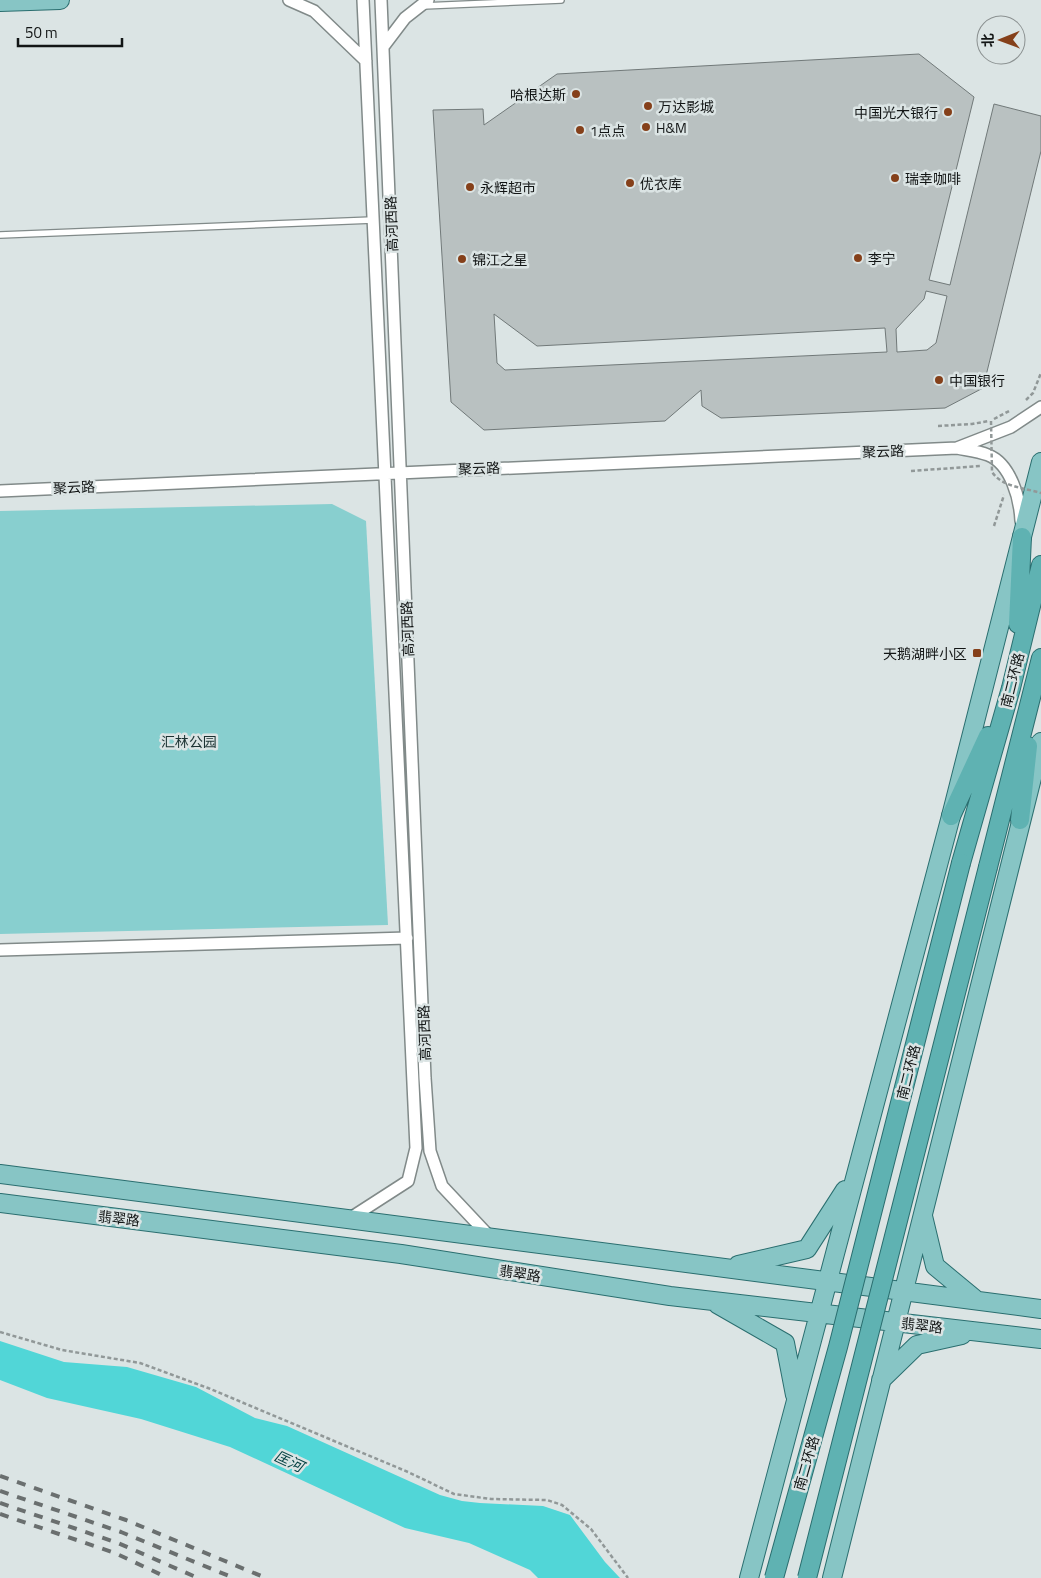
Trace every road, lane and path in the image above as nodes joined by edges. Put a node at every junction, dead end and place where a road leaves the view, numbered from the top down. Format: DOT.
graph roads {
  1 [pos="60,0"];
  2 [pos="289,0"];
  3 [pos="364,0"];
  4 [pos="381,0"];
  5 [pos="561,0"];
  6 [pos="0,2"];
  7 [pos="423,3"];
  8 [pos="383,47"];
  9 [pos="366,61"];
  10 [pos="373,220"];
  11 [pos="0,235"];
  12 [pos="1041,373"];
  13 [pos="1025,402"];
  14 [pos="1017,407"];
  15 [pos="1041,407"];
  16 [pos="991,420"];
  17 [pos="938,426"];
  18 [pos="957,448"];
  19 [pos="1041,462"];
  20 [pos="992,465"];
  21 [pos="401,471"];
  22 [pos="911,471"];
  23 [pos="384,472"];
  24 [pos="1007,484"];
  25 [pos="0,491"];
  26 [pos="1041,492"];
  27 [pos="994,526"];
  28 [pos="1022,537"];
  29 [pos="1041,565"];
  30 [pos="1041,660"];
  31 [pos="1016,662"];
  32 [pos="1035,682"];
  33 [pos="1010,688"];
  34 [pos="1041,742"];
  35 [pos="951,816"];
  36 [pos="1020,820"];
  37 [pos="407,938"];
  38 [pos="0,950"];
  39 [pos="3,1173"];
  40 [pos="854,1176"];
  41 [pos="0,1202"];
  42 [pos="922,1212"];
  43 [pos="349,1219"];
  44 [pos="489,1236"];
  45 [pos="728,1267"];
  46 [pos="827,1280"];
  47 [pos="903,1290"];
  48 [pos="710,1300"];
  49 [pos="976,1300"];
  50 [pos="1041,1309"];
  51 [pos="818,1313"];
  52 [pos="895,1322"];
  53 [pos="0,1332"];
  54 [pos="976,1332"];
  55 [pos="1041,1339"];
  56 [pos="881,1380"];
  57 [pos="796,1400"];
  58 [pos="628,1578"];
  59 [pos="748,1578"];
  60 [pos="774,1578"];
  61 [pos="807,1578"];
  62 [pos="832,1578"];
  1 -- 6 [label="main road"];
  2 -- 9 [label="street"];
  3 -- 9 [label="street, 高河西路"];
  4 -- 8 [label="street, 高河西路"];
  5 -- 7 [label="lane"];
  7 -- 8 [label="street"];
  8 -- 21 [label="street, 高河西路"];
  9 -- 10 [label="street, 高河西路"];
  10 -- 11 [label="lane"];
  10 -- 23 [label="street, 高河西路"];
  12 -- 13 [label="path"];
  14 -- 16 [label="path"];
  15 -- 18 [label="street"];
  16 -- 17 [label="path"];
  16 -- 20 [label="path, bridge"];
  18 -- 21 [label="street, 聚云路"];
  18 -- 28 [label="street"];
  19 -- 28 [label="main road"];
  20 -- 22 [label="path"];
  20 -- 24 [label="path, bridge"];
  21 -- 23 [label="street, 聚云路"];
  21 -- 44 [label="street, 高河西路"];
  23 -- 25 [label="street, 聚云路"];
  23 -- 37 [label="street, 高河西路"];
  24 -- 26 [label="path, bridge"];
  24 -- 27 [label="path"];
  28 -- 31 [label="highway"];
  28 -- 35 [label="main road"];
  29 -- 31 [label="highway, 南二环路"];
  30 -- 32 [label="highway, 南二环路"];
  31 -- 33 [label="highway, 南二环路"];
  32 -- 36 [label="highway"];
  32 -- 61 [label="highway, 南二环路, bridge"];
  33 -- 35 [label="highway"];
  33 -- 60 [label="highway, 南二环路, bridge"];
  34 -- 36 [label="main road"];
  35 -- 40 [label="main road"];
  36 -- 42 [label="main road"];
  37 -- 38 [label="street"];
  37 -- 43 [label="street, 高河西路"];
  39 -- 43 [label="main road, 翡翠路"];
  40 -- 45 [label="main road"];
  40 -- 46 [label="main road"];
  41 -- 48 [label="main road, 翡翠路"];
  42 -- 47 [label="main road"];
  42 -- 49 [label="main road"];
  43 -- 44 [label="main road, 翡翠路"];
  44 -- 45 [label="main road, 翡翠路"];
  45 -- 46 [label="main road, 翡翠路"];
  46 -- 47 [label="main road, 翡翠路"];
  46 -- 51 [label="main road"];
  47 -- 49 [label="main road, 翡翠路"];
  47 -- 52 [label="main road"];
  48 -- 51 [label="main road, 翡翠路"];
  48 -- 57 [label="main road"];
  49 -- 50 [label="main road, 翡翠路"];
  51 -- 52 [label="main road, 翡翠路"];
  51 -- 57 [label="main road"];
  52 -- 54 [label="main road, 翡翠路"];
  52 -- 56 [label="main road"];
  53 -- 58 [label="path"];
  54 -- 55 [label="main road, 翡翠路"];
  54 -- 56 [label="main road"];
  56 -- 62 [label="main road"];
  57 -- 59 [label="main road"];
}
